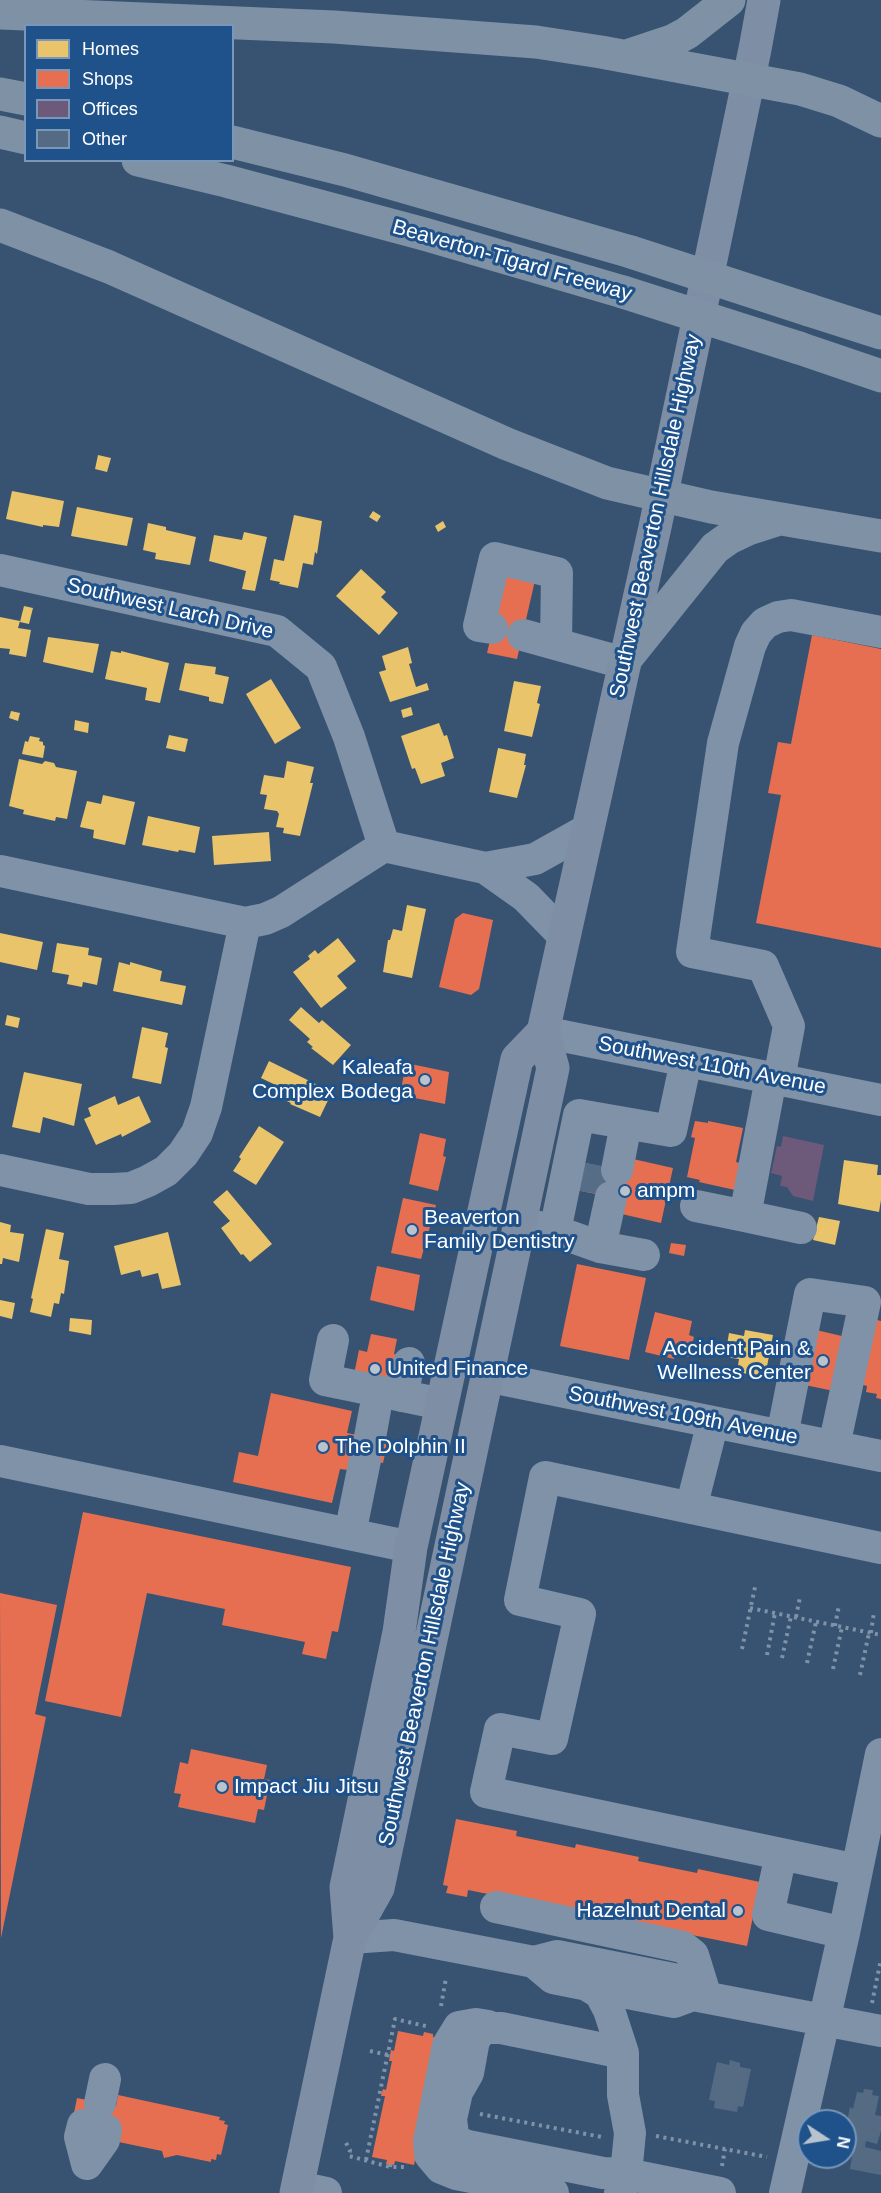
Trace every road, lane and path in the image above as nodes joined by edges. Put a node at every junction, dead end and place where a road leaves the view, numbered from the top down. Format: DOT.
graph roads {
  1 [pos="729,0"];
  2 [pos="764,0"];
  3 [pos="0,13"];
  4 [pos="625,56"];
  5 [pos="749,80"];
  6 [pos="0,94"];
  7 [pos="24,99"];
  8 [pos="881,121"];
  9 [pos="0,132"];
  10 [pos="24,138"];
  11 [pos="234,143"];
  12 [pos="146,162"];
  13 [pos="0,225"];
  14 [pos="881,333"];
  15 [pos="881,376"];
  16 [pos="661,496"];
  17 [pos="782,518"];
  18 [pos="881,536"];
  19 [pos="0,570"];
  20 [pos="492,628"];
  21 [pos="881,632"];
  22 [pos="523,635"];
  23 [pos="556,643"];
  24 [pos="624,661"];
  25 [pos="587,830"];
  26 [pos="384,846"];
  27 [pos="485,868"];
  28 [pos="0,871"];
  29 [pos="245,923"];
  30 [pos="563,935"];
  31 [pos="543,1032"];
  32 [pos="686,1061"];
  33 [pos="775,1078"];
  34 [pos="881,1100"];
  35 [pos="543,1109"];
  36 [pos="604,1120"];
  37 [pos="0,1170"];
  38 [pos="696,1206"];
  39 [pos="745,1215"];
  40 [pos="519,1222"];
  41 [pos="801,1228"];
  42 [pos="579,1240"];
  43 [pos="644,1255"];
  44 [pos="458,1329"];
  45 [pos="333,1340"];
  46 [pos="409,1363"];
  47 [pos="486,1376"];
  48 [pos="442,1404"];
  49 [pos="714,1422"];
  50 [pos="378,1426"];
  51 [pos="782,1436"];
  52 [pos="834,1446"];
  53 [pos="881,1456"];
  54 [pos="0,1461"];
  55 [pos="691,1508"];
  56 [pos="351,1534"];
  57 [pos="411,1546"];
  58 [pos="881,1548"];
  59 [pos="755,1587"];
  60 [pos="800,1597"];
  61 [pos="839,1605"];
  62 [pos="750,1608"];
  63 [pos="874,1612"];
  64 [pos="775,1613"];
  65 [pos="794,1617"];
  66 [pos="816,1622"];
  67 [pos="835,1626"];
  68 [pos="842,1627"];
  69 [pos="870,1633"];
  70 [pos="881,1635"];
  71 [pos="742,1649"];
  72 [pos="767,1655"];
  73 [pos="783,1658"];
  74 [pos="807,1663"];
  75 [pos="833,1669"];
  76 [pos="860,1675"];
  77 [pos="881,1754"];
  78 [pos="781,1854"];
  79 [pos="857,1870"];
  80 [pos="496,1907"];
  81 [pos="542,1917"];
  82 [pos="844,1933"];
  83 [pos="350,1938"];
  84 [pos="881,1959"];
  85 [pos="534,1962"];
  86 [pos="446,1977"];
  87 [pos="587,1985"];
  88 [pos="638,1995"];
  89 [pos="700,1996"];
  90 [pos="440,2008"];
  91 [pos="876,2019"];
  92 [pos="824,2021"];
  93 [pos="492,2027"];
  94 [pos="436,2028"];
  95 [pos="370,2051"];
  96 [pos="622,2053"];
  97 [pos="391,2055"];
  98 [pos="380,2092"];
  99 [pos="386,2093"];
  100 [pos="100,2103"];
  101 [pos="478,2114"];
  102 [pos="648,2134"];
  103 [pos="605,2138"];
  104 [pos="346,2143"];
  105 [pos="767,2157"];
  106 [pos="366,2160"];
  107 [pos="392,2161"];
  108 [pos="87,2164"];
  109 [pos="390,2167"];
  110 [pos="410,2168"];
  111 [pos="472,2177"];
  112 [pos="622,2186"];
  113 [pos="307,2191"];
  114 [pos="553,2193"];
  115 [pos="720,2193"];
  116 [pos="785,2193"];
  1 -- 4 [label="highway"];
  2 -- 5 [label="main road, Southwest Beaverton Hillsdale Highway"];
  3 -- 4 [label="highway"];
  4 -- 5 [label="highway"];
  5 -- 8 [label="highway"];
  5 -- 16 [label="main road, Southwest Beaverton Hillsdale Highway"];
  6 -- 7 [label="highway"];
  9 -- 10 [label="highway"];
  11 -- 14 [label="highway, Beaverton-Tigard Freeway, bridge"];
  12 -- 15 [label="highway, Beaverton-Tigard Freeway, bridge"];
  13 -- 16 [label="highway"];
  16 -- 17 [label="highway"];
  16 -- 24 [label="main road, Southwest Beaverton Hillsdale Highway"];
  17 -- 18 [label="highway"];
  17 -- 24 [label="highway"];
  19 -- 26 [label="street, Southwest Larch Drive"];
  20 -- 23 [label="street"];
  21 -- 33 [label="street"];
  22 -- 23 [label="street"];
  23 -- 24 [label="street"];
  24 -- 25 [label="main road, Southwest Beaverton Hillsdale Highway"];
  25 -- 27 [label="street"];
  25 -- 30 [label="main road, Southwest Beaverton Hillsdale Highway"];
  26 -- 27 [label="street"];
  26 -- 29 [label="street"];
  27 -- 30 [label="street"];
  28 -- 29 [label="street"];
  29 -- 37 [label="street"];
  30 -- 31 [label="main road, Southwest Beaverton Hillsdale Highway"];
  31 -- 32 [label="street, Southwest 110th Avenue"];
  31 -- 35 [label="main road, Southwest Beaverton Hillsdale Highway"];
  31 -- 44 [label="main road, Southwest Beaverton Hillsdale Highway"];
  32 -- 33 [label="street, Southwest 110th Avenue"];
  32 -- 36 [label="street"];
  33 -- 34 [label="street, Southwest 110th Avenue"];
  33 -- 39 [label="street"];
  35 -- 36 [label="street"];
  35 -- 40 [label="main road, Southwest Beaverton Hillsdale Highway"];
  36 -- 42 [label="street"];
  36 -- 42 [label="street"];
  38 -- 39 [label="street"];
  39 -- 41 [label="street"];
  40 -- 42 [label="street"];
  40 -- 47 [label="main road, Southwest Beaverton Hillsdale Highway"];
  42 -- 43 [label="street"];
  44 -- 47 [label="main road"];
  44 -- 48 [label="main road, Southwest Beaverton Hillsdale Highway"];
  45 -- 50 [label="street"];
  46 -- 50 [label="street"];
  47 -- 49 [label="street, Southwest 109th Avenue"];
  47 -- 83 [label="main road, Southwest Beaverton Hillsdale Highway"];
  48 -- 50 [label="street"];
  48 -- 57 [label="main road, Southwest Beaverton Hillsdale Highway"];
  49 -- 51 [label="street, Southwest 109th Avenue"];
  49 -- 55 [label="street"];
  50 -- 56 [label="street"];
  51 -- 52 [label="street, Southwest 109th Avenue"];
  51 -- 52 [label="street"];
  52 -- 53 [label="street, Southwest 109th Avenue"];
  54 -- 56 [label="street"];
  55 -- 58 [label="street"];
  55 -- 78 [label="street"];
  56 -- 57 [label="street"];
  57 -- 83 [label="main road, Southwest Beaverton Hillsdale Highway"];
  59 -- 62 [label="path"];
  60 -- 65 [label="path"];
  61 -- 67 [label="path"];
  62 -- 64 [label="path"];
  62 -- 71 [label="path"];
  63 -- 69 [label="path"];
  64 -- 65 [label="path"];
  64 -- 72 [label="path"];
  65 -- 66 [label="path"];
  65 -- 73 [label="path"];
  66 -- 67 [label="path"];
  66 -- 74 [label="path"];
  67 -- 68 [label="path"];
  68 -- 69 [label="path"];
  68 -- 75 [label="path"];
  69 -- 70 [label="path"];
  69 -- 76 [label="path"];
  77 -- 79 [label="street"];
  78 -- 79 [label="street"];
  78 -- 82 [label="street"];
  79 -- 82 [label="street"];
  80 -- 81 [label="street"];
  81 -- 85 [label="street"];
  81 -- 89 [label="street"];
  82 -- 92 [label="street"];
  83 -- 85 [label="street"];
  83 -- 113 [label="main road, Southwest Beaverton Hillsdale Highway"];
  84 -- 91 [label="path"];
  85 -- 87 [label="street"];
  85 -- 89 [label="street"];
  86 -- 90 [label="path"];
  87 -- 88 [label="street"];
  87 -- 96 [label="street"];
  88 -- 89 [label="street"];
  88 -- 96 [label="street"];
  89 -- 92 [label="street"];
  91 -- 92 [label="street"];
  92 -- 116 [label="street"];
  93 -- 96 [label="street"];
  93 -- 111 [label="street"];
  93 -- 112 [label="street"];
  94 -- 97 [label="path"];
  95 -- 97 [label="path"];
  96 -- 112 [label="street"];
  97 -- 98 [label="path"];
  98 -- 99 [label="path"];
  98 -- 106 [label="path"];
  100 -- 108 [label="street"];
  101 -- 103 [label="path"];
  102 -- 105 [label="path"];
  104 -- 106 [label="path"];
  106 -- 109 [label="path"];
  107 -- 109 [label="path"];
  109 -- 110 [label="path"];
  111 -- 112 [label="street"];
  111 -- 114 [label="street"];
  112 -- 115 [label="street"];
}
